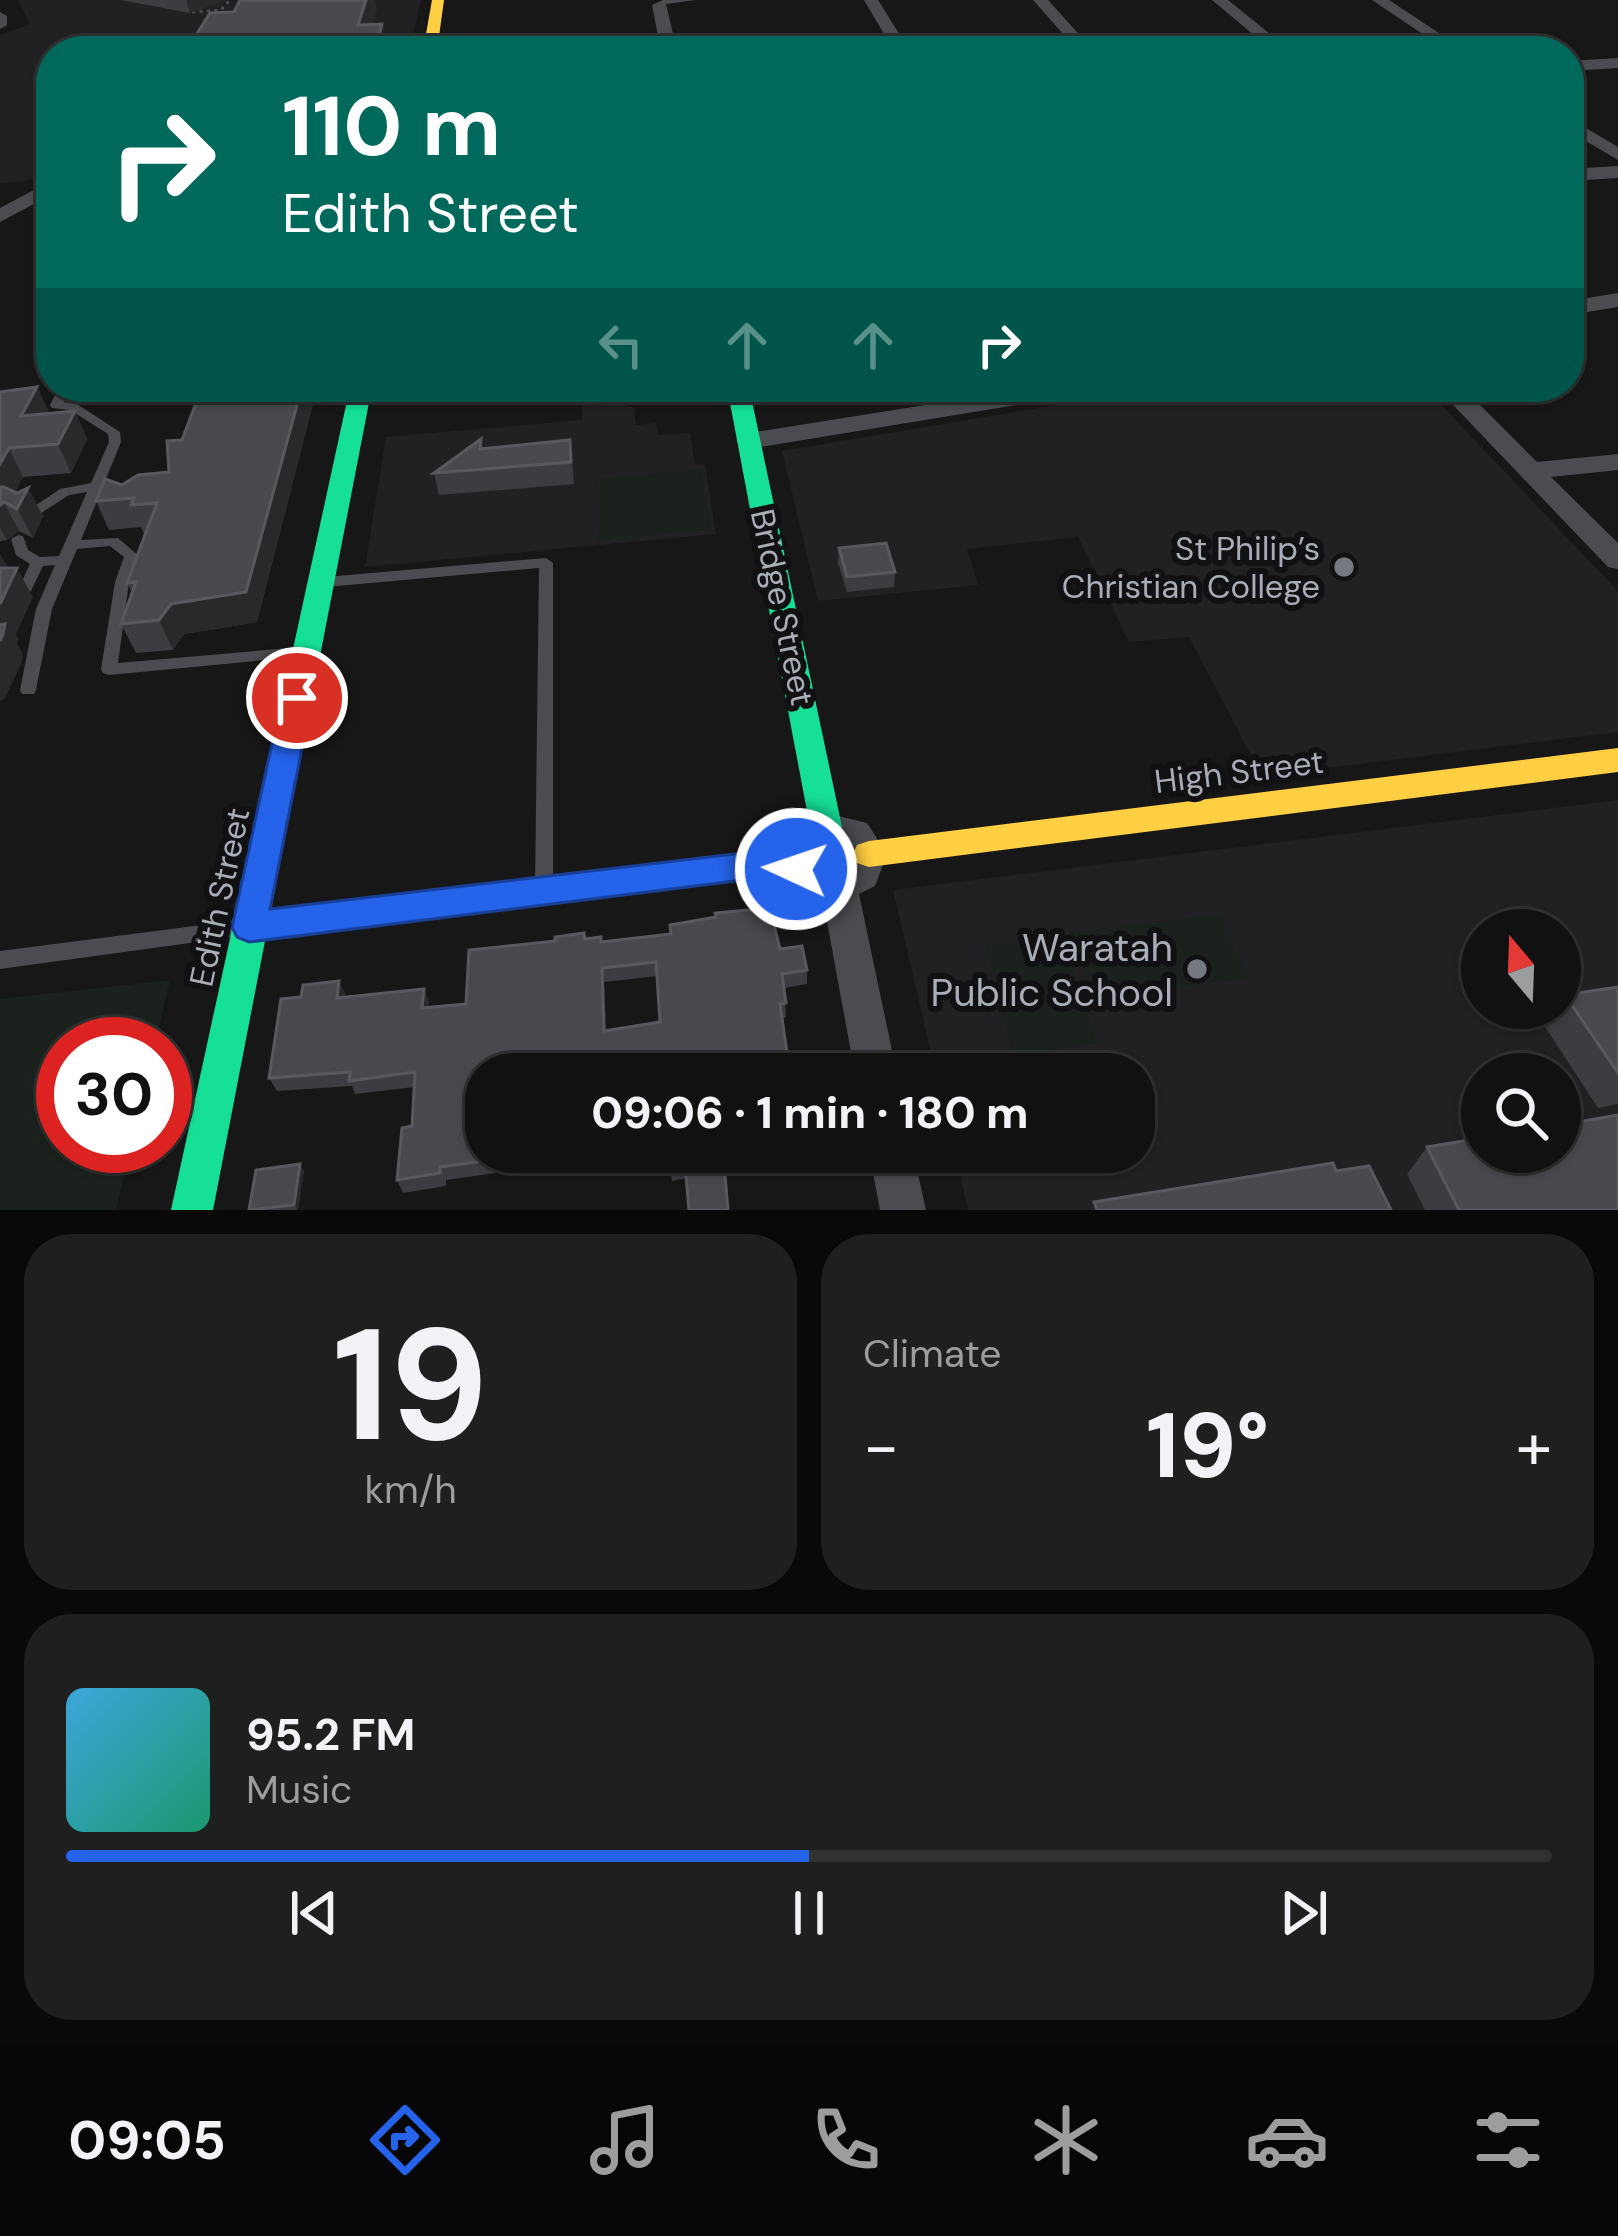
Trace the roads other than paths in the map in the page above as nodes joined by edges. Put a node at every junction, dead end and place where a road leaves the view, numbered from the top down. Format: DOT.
graph roads {
  1 [pos="439,0"];
  2 [pos="689,0"];
  3 [pos="871,0"];
  4 [pos="1040,0"];
  5 [pos="1220,0"];
  6 [pos="1379,0"];
  7 [pos="661,1"];
  8 [pos="0,16"];
  9 [pos="0,25"];
  10 [pos="433,36"];
  11 [pos="667,36"];
  12 [pos="893,36"];
  13 [pos="1072,36"];
  14 [pos="1264,36"];
  15 [pos="1435,36"];
  16 [pos="1618,64"];
  17 [pos="1584,65"];
  18 [pos="1584,133"];
  19 [pos="1618,155"];
  20 [pos="1618,172"];
  21 [pos="1584,174"];
  22 [pos="36,196"];
  23 [pos="0,216"];
  24 [pos="1618,300"];
  25 [pos="1584,302"];
  26 [pos="358,402"];
  27 [pos="741,402"];
  28 [pos="990,402"];
  29 [pos="1463,402"];
  30 [pos="56,404"];
  31 [pos="36,408"];
  32 [pos="749,441"];
  33 [pos="1618,463"];
  34 [pos="1530,471"];
  35 [pos="98,483"];
  36 [pos="122,493"];
  37 [pos="30,514"];
  38 [pos="18,539"];
  39 [pos="68,553"];
  40 [pos="1618,560"];
  41 [pos="38,562"];
  42 [pos="320,582"];
  43 [pos="25,592"];
  44 [pos="307,652"];
  45 [pos="28,690"];
  46 [pos="1618,760"];
  47 [pos="826,827"];
  48 [pos="868,854"];
  49 [pos="794,860"];
  50 [pos="839,887"];
  51 [pos="544,890"];
  52 [pos="249,927"];
  53 [pos="0,960"];
  54 [pos="872,1053"];
  55 [pos="895,1173"];
  56 [pos="192,1210"];
  57 [pos="903,1210"];
  1 -- 10 [label="street"];
  2 -- 7 [label="street"];
  3 -- 12 [label="street"];
  4 -- 13 [label="street"];
  5 -- 14 [label="street"];
  6 -- 15 [label="street"];
  7 -- 11 [label="street"];
  8 -- 9 [label="street"];
  16 -- 17 [label="street"];
  18 -- 19 [label="street"];
  20 -- 21 [label="street"];
  22 -- 23 [label="street"];
  24 -- 25 [label="street"];
  26 -- 42 [label="street, Edith Street"];
  27 -- 32 [label="street, Bridge Street"];
  28 -- 32 [label="street"];
  29 -- 34 [label="street"];
  30 -- 31 [label="lane"];
  30 -- 35 [label="lane"];
  32 -- 47 [label="street, Bridge Street"];
  33 -- 34 [label="street"];
  34 -- 40 [label="street"];
  35 -- 36 [label="lane"];
  35 -- 37 [label="lane"];
  35 -- 39 [label="lane"];
  38 -- 41 [label="lane"];
  39 -- 41 [label="lane"];
  39 -- 44 [label="lane"];
  39 -- 45 [label="lane"];
  41 -- 43 [label="lane"];
  42 -- 44 [label="street, Edith Street"];
  42 -- 51 [label="lane"];
  44 -- 52 [label="street, Edith Street"];
  46 -- 48 [label="street, High Street"];
  47 -- 48 [label="street"];
  47 -- 49 [label="street"];
  48 -- 50 [label="street"];
  49 -- 50 [label="street"];
  49 -- 51 [label="street"];
  50 -- 54 [label="street"];
  51 -- 52 [label="street"];
  52 -- 53 [label="lane"];
  52 -- 56 [label="street, Edith Street"];
  55 -- 57 [label="street"];
}
